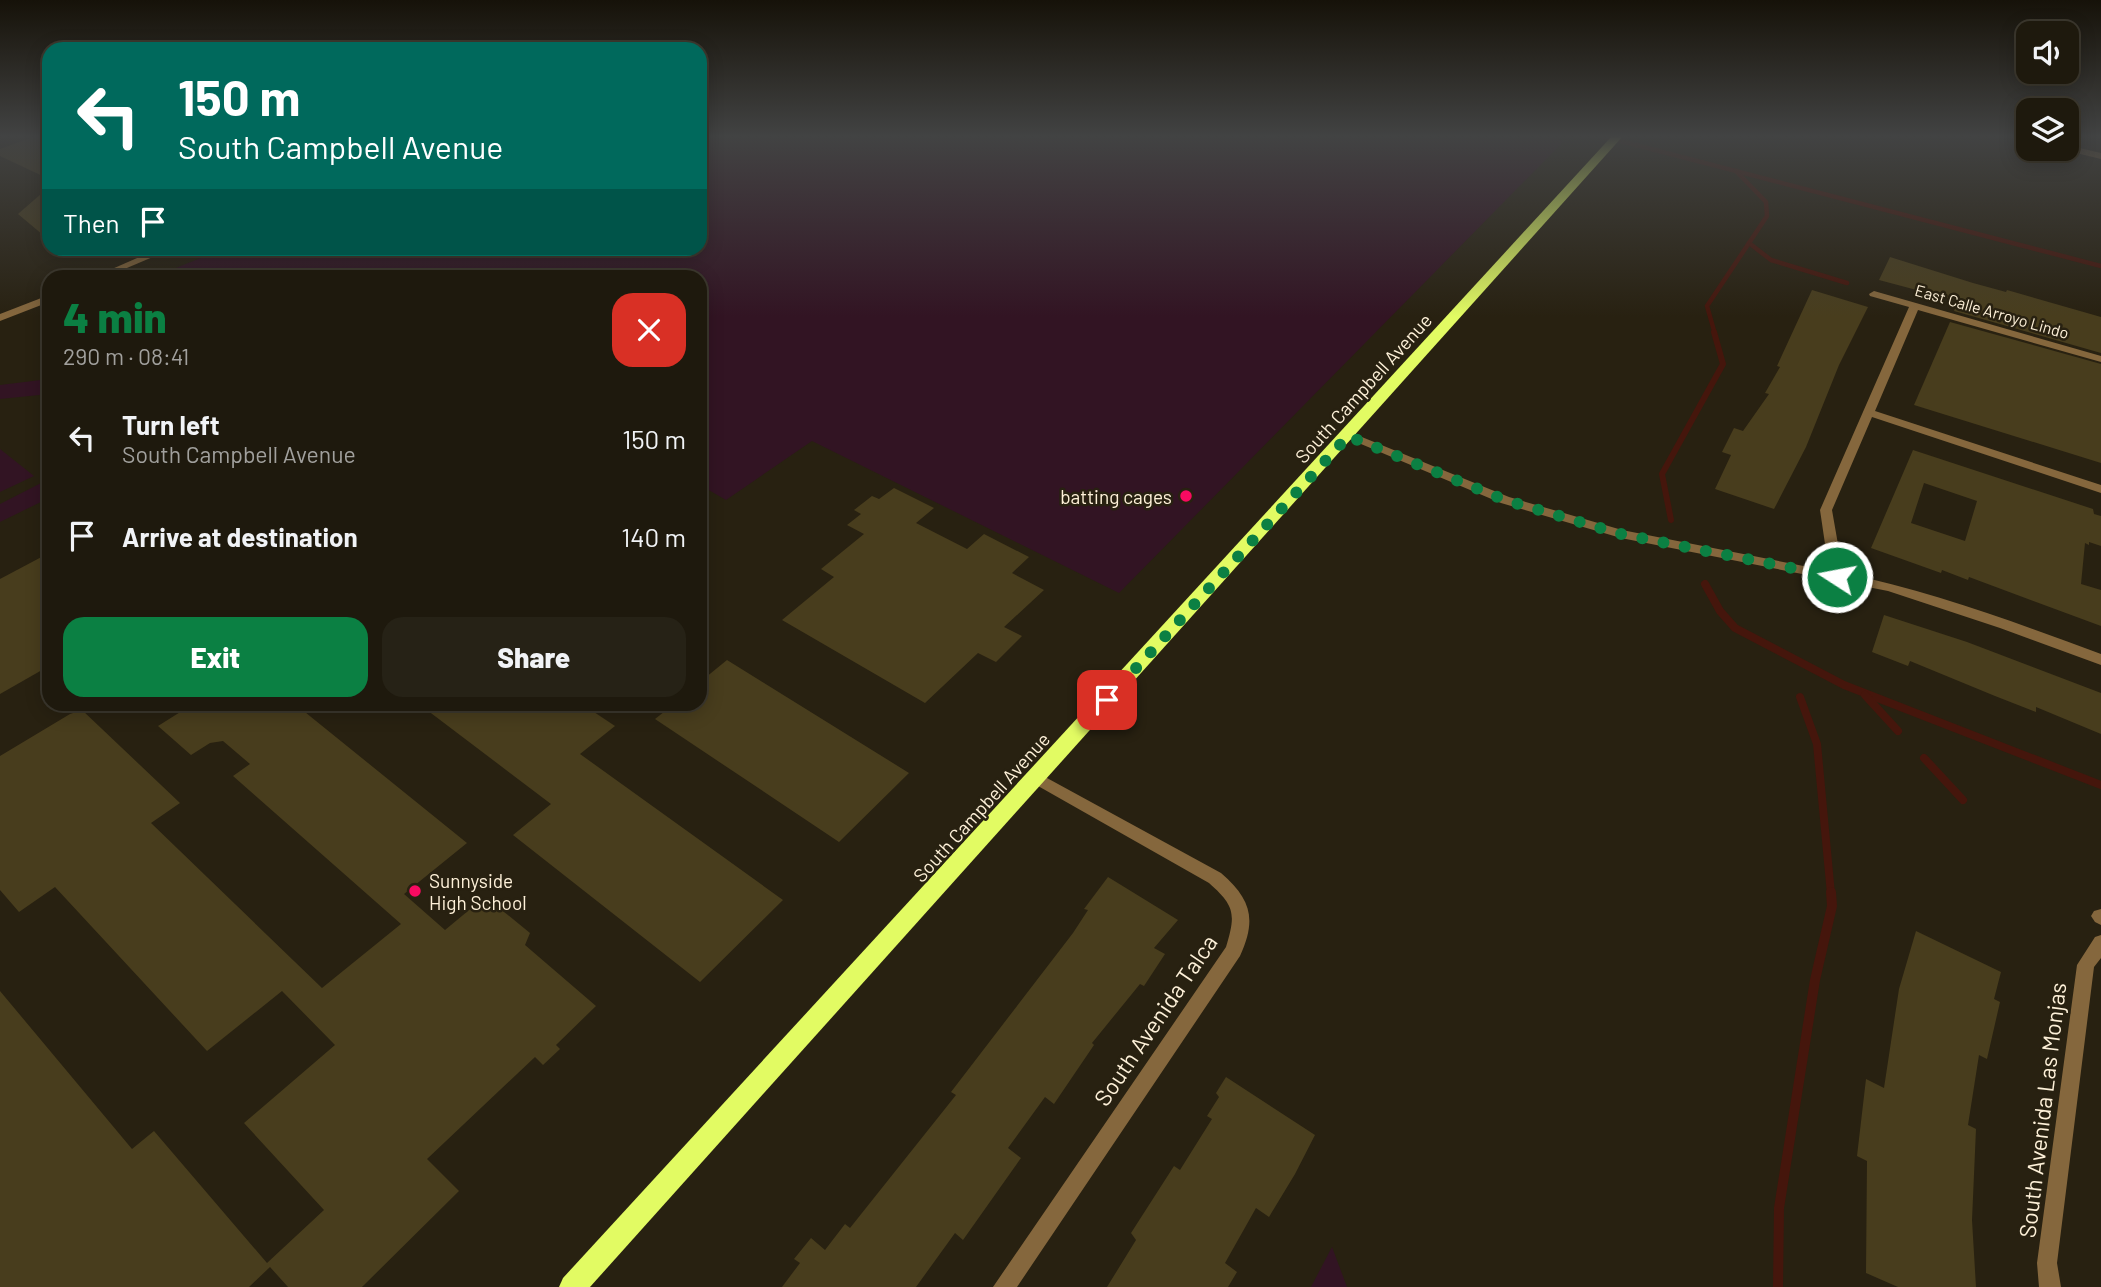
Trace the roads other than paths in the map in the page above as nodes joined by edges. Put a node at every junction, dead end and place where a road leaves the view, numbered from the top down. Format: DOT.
graph roads {
  1 [pos="1564,196"];
  2 [pos="150,256"];
  3 [pos="116,270"];
  4 [pos="1874,294"];
  5 [pos="42,301"];
  6 [pos="1915,305"];
  7 [pos="0,318"];
  8 [pos="2101,359"];
  9 [pos="1868,412"];
  10 [pos="1348,436"];
  11 [pos="2101,489"];
  12 [pos="1837,577"];
  13 [pos="2101,660"];
  14 [pos="1036,778"];
  15 [pos="2101,943"];
  16 [pos="572,1287"];
  17 [pos="1004,1287"];
  18 [pos="2050,1287"];
  1 -- 10 [label="main road, South Campbell Avenue"];
  2 -- 3 [label="street"];
  4 -- 6 [label="street, East Calle Arroyo Lindo"];
  5 -- 7 [label="street"];
  6 -- 8 [label="street, East Calle Arroyo Lindo"];
  6 -- 9 [label="street"];
  9 -- 11 [label="street"];
  9 -- 12 [label="street"];
  10 -- 12 [label="street"];
  10 -- 14 [label="main road, South Campbell Avenue"];
  12 -- 13 [label="street"];
  14 -- 16 [label="main road, South Campbell Avenue"];
  14 -- 17 [label="street, South Avenida Talca"];
  15 -- 18 [label="street, South Avenida Las Monjas"];
}
